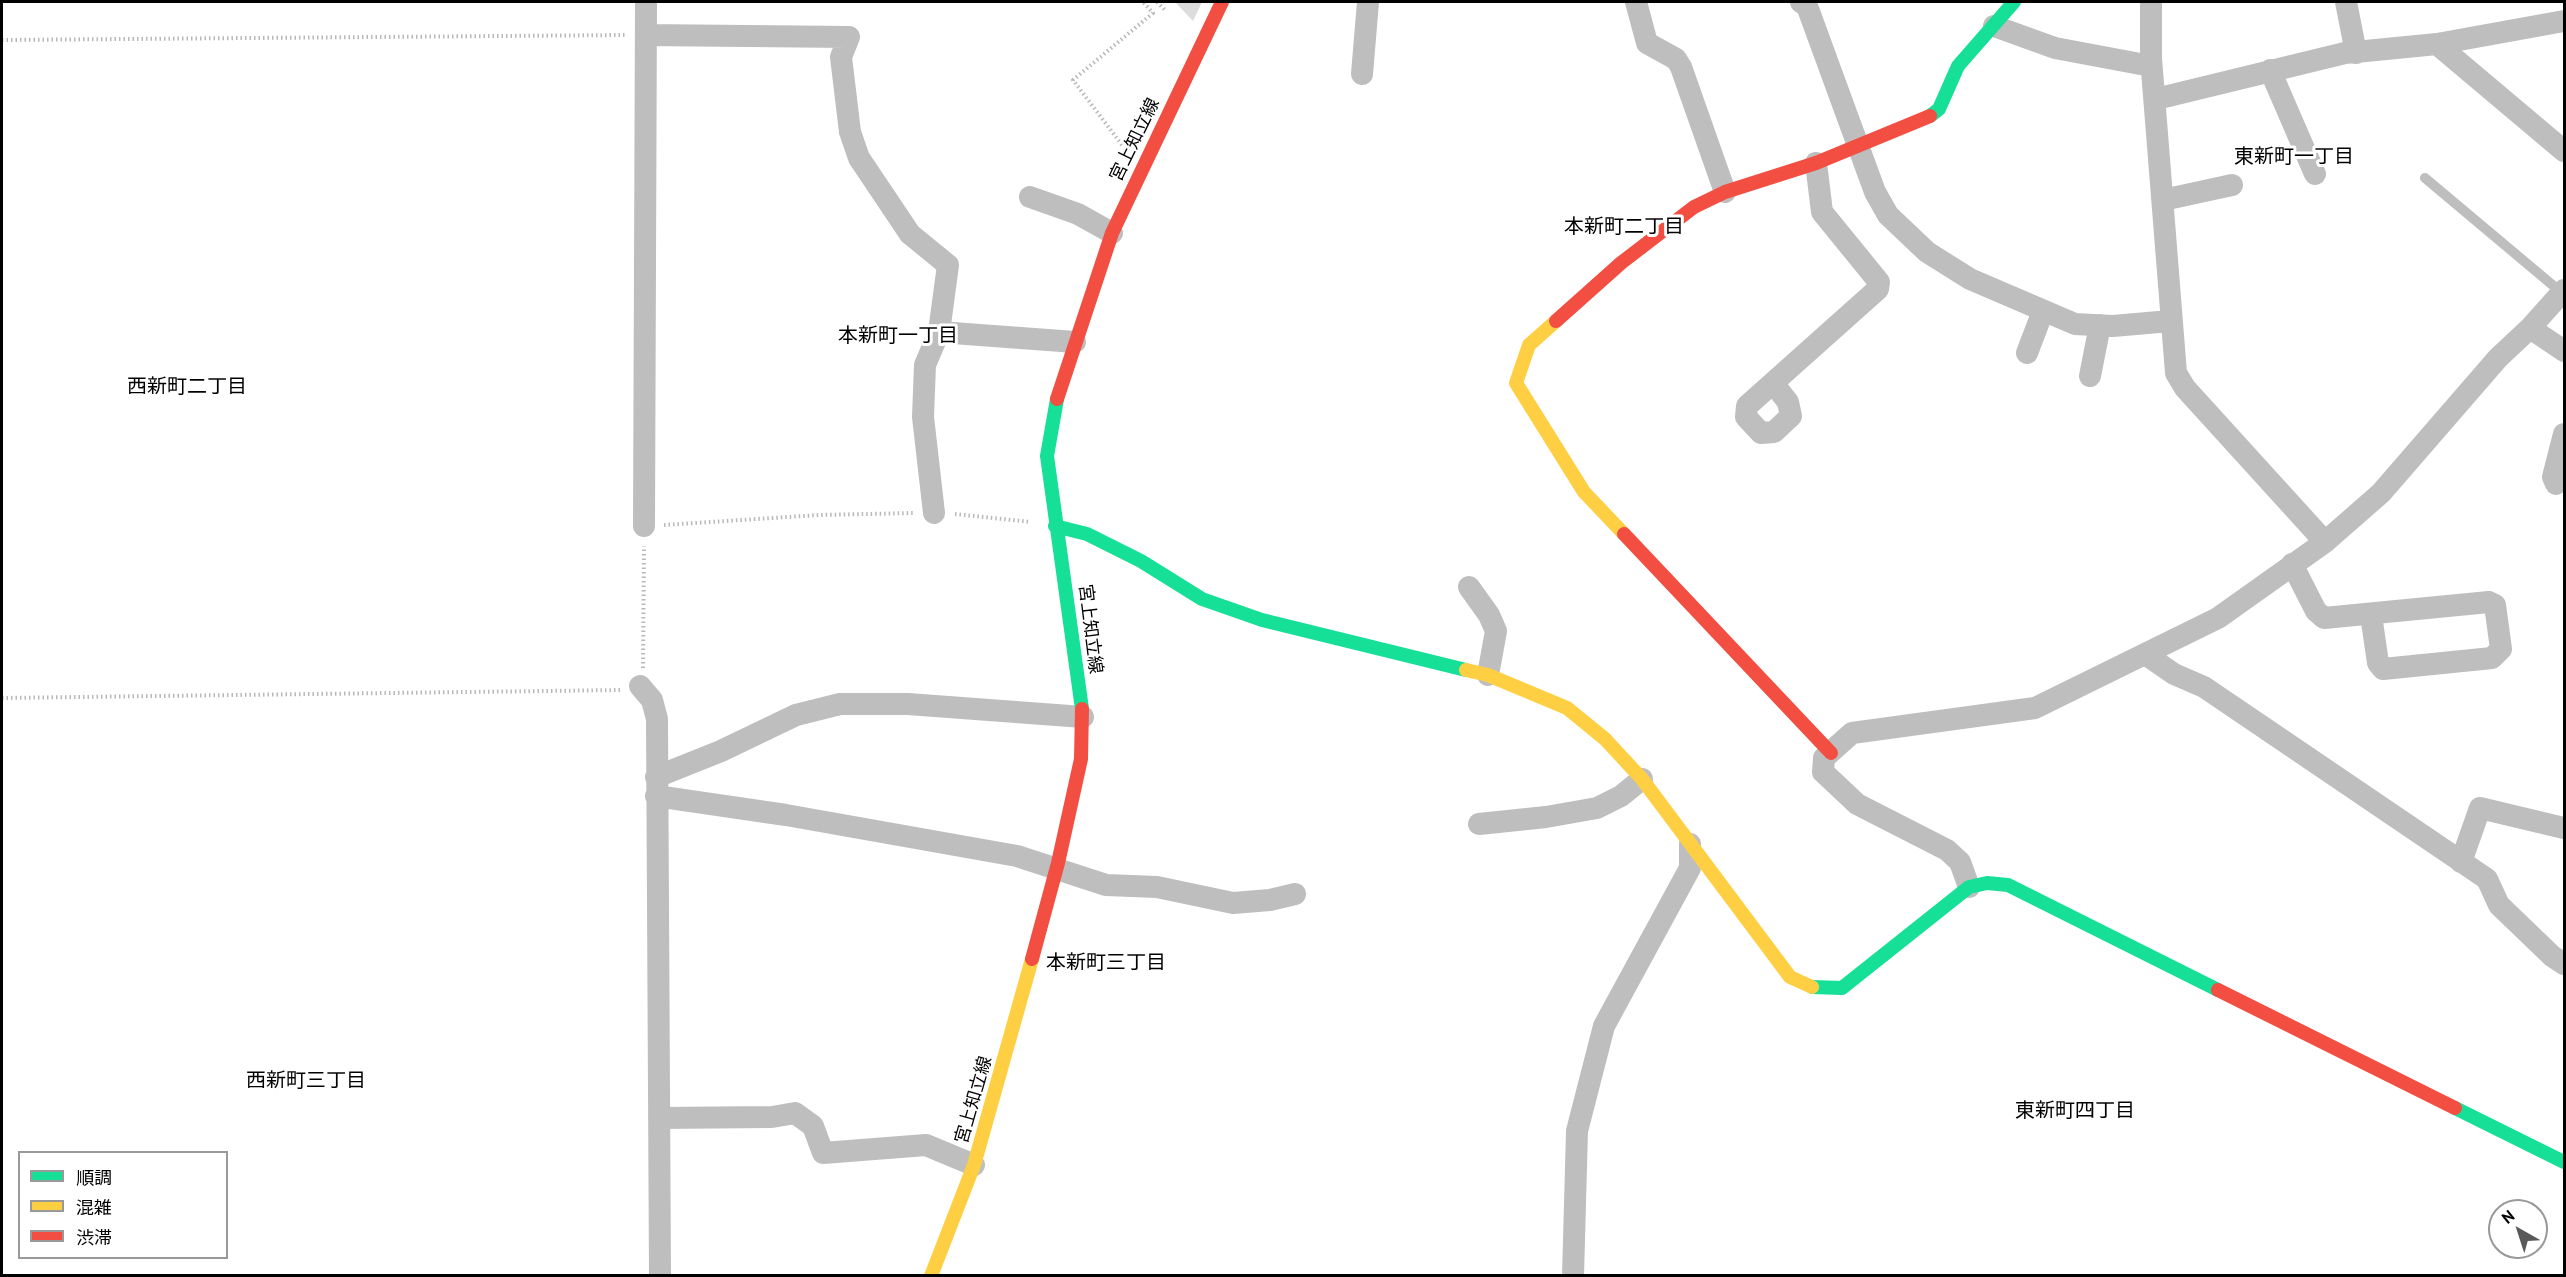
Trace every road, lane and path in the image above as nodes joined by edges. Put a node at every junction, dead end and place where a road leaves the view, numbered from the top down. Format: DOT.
graph roads {
  1 [pos="646,2"];
  2 [pos="1143,2"];
  3 [pos="1157,2"];
  4 [pos="1222,2"];
  5 [pos="1368,2"];
  6 [pos="1636,2"];
  7 [pos="1801,2"];
  8 [pos="2014,2"];
  9 [pos="2151,2"];
  10 [pos="2346,2"];
  11 [pos="1165,10"];
  12 [pos="2565,21"];
  13 [pos="1994,26"];
  14 [pos="646,35"];
  15 [pos="2,40"];
  16 [pos="2437,44"];
  17 [pos="2356,53"];
  18 [pos="2151,66"];
  19 [pos="2270,70"];
  20 [pos="1362,74"];
  21 [pos="2156,99"];
  22 [pos="1859,144"];
  23 [pos="1122,145"];
  24 [pos="2565,151"];
  25 [pos="1816,163"];
  26 [pos="2314,174"];
  27 [pos="2425,178"];
  28 [pos="2232,185"];
  29 [pos="1725,192"];
  30 [pos="1030,197"];
  31 [pos="2163,200"];
  32 [pos="1112,233"];
  33 [pos="2563,292"];
  34 [pos="2043,311"];
  35 [pos="2170,321"];
  36 [pos="2100,325"];
  37 [pos="2530,328"];
  38 [pos="939,332"];
  39 [pos="1075,342"];
  40 [pos="2565,351"];
  41 [pos="2027,353"];
  42 [pos="2090,376"];
  43 [pos="1773,383"];
  44 [pos="2565,434"];
  45 [pos="2556,484"];
  46 [pos="934,513"];
  47 [pos="644,526"];
  48 [pos="1055,526"];
  49 [pos="2325,542"];
  50 [pos="2292,564"];
  51 [pos="1469,587"];
  52 [pos="2371,615"];
  53 [pos="2145,654"];
  54 [pos="1488,675"];
  55 [pos="640,686"];
  56 [pos="2,698"];
  57 [pos="1083,717"];
  58 [pos="1831,753"];
  59 [pos="1642,778"];
  60 [pos="656,787"];
  61 [pos="1479,824"];
  62 [pos="2565,828"];
  63 [pos="1690,844"];
  64 [pos="2461,862"];
  65 [pos="1056,867"];
  66 [pos="1970,887"];
  67 [pos="1295,894"];
  68 [pos="2565,964"];
  69 [pos="659,1118"];
  70 [pos="2565,1162"];
  71 [pos="974,1165"];
  72 [pos="660,1275"];
  73 [pos="931,1275"];
  74 [pos="1573,1275"];
  1 -- 14 [label="street"];
  2 -- 23 [label="path"];
  3 -- 11 [label="path"];
  4 -- 32 [label="street, 宮上知立線"];
  5 -- 20 [label="street"];
  6 -- 29 [label="street"];
  7 -- 22 [label="street"];
  8 -- 13 [label="street"];
  9 -- 18 [label="street"];
  10 -- 17 [label="street"];
  12 -- 16 [label="street"];
  13 -- 18 [label="street"];
  13 -- 22 [label="street"];
  14 -- 15 [label="path"];
  14 -- 38 [label="street"];
  14 -- 47 [label="street"];
  16 -- 17 [label="street"];
  16 -- 24 [label="street"];
  17 -- 19 [label="street"];
  18 -- 21 [label="street"];
  19 -- 21 [label="street"];
  19 -- 26 [label="street"];
  21 -- 31 [label="street"];
  22 -- 25 [label="street"];
  22 -- 34 [label="street"];
  25 -- 29 [label="street"];
  25 -- 43 [label="street"];
  27 -- 33 [label="lane"];
  28 -- 31 [label="street"];
  29 -- 58 [label="street"];
  30 -- 32 [label="street"];
  31 -- 35 [label="street"];
  32 -- 39 [label="street, 宮上知立線"];
  33 -- 37 [label="street"];
  34 -- 36 [label="street"];
  34 -- 41 [label="street"];
  35 -- 36 [label="street"];
  35 -- 49 [label="street"];
  36 -- 42 [label="street"];
  37 -- 40 [label="street"];
  37 -- 49 [label="street"];
  38 -- 39 [label="street"];
  38 -- 46 [label="street"];
  39 -- 48 [label="street, 宮上知立線"];
  44 -- 45 [label="street"];
  46 -- 47 [label="path"];
  46 -- 48 [label="path"];
  47 -- 55 [label="path"];
  48 -- 54 [label="street"];
  48 -- 57 [label="street, 宮上知立線"];
  49 -- 50 [label="street"];
  50 -- 52 [label="street"];
  50 -- 53 [label="street"];
  51 -- 54 [label="street"];
  52 -- 52 [label="street"];
  53 -- 58 [label="street"];
  53 -- 64 [label="street"];
  54 -- 59 [label="street"];
  55 -- 56 [label="path"];
  55 -- 60 [label="street"];
  57 -- 60 [label="street"];
  57 -- 65 [label="street, 宮上知立線"];
  58 -- 66 [label="street"];
  59 -- 61 [label="street"];
  59 -- 63 [label="street"];
  60 -- 65 [label="street"];
  60 -- 69 [label="street"];
  62 -- 64 [label="street"];
  63 -- 66 [label="street"];
  63 -- 74 [label="street"];
  64 -- 68 [label="street"];
  65 -- 67 [label="street"];
  65 -- 71 [label="street, 宮上知立線"];
  66 -- 70 [label="street"];
  69 -- 71 [label="street"];
  69 -- 72 [label="street"];
  71 -- 73 [label="street, 宮上知立線"];
}
